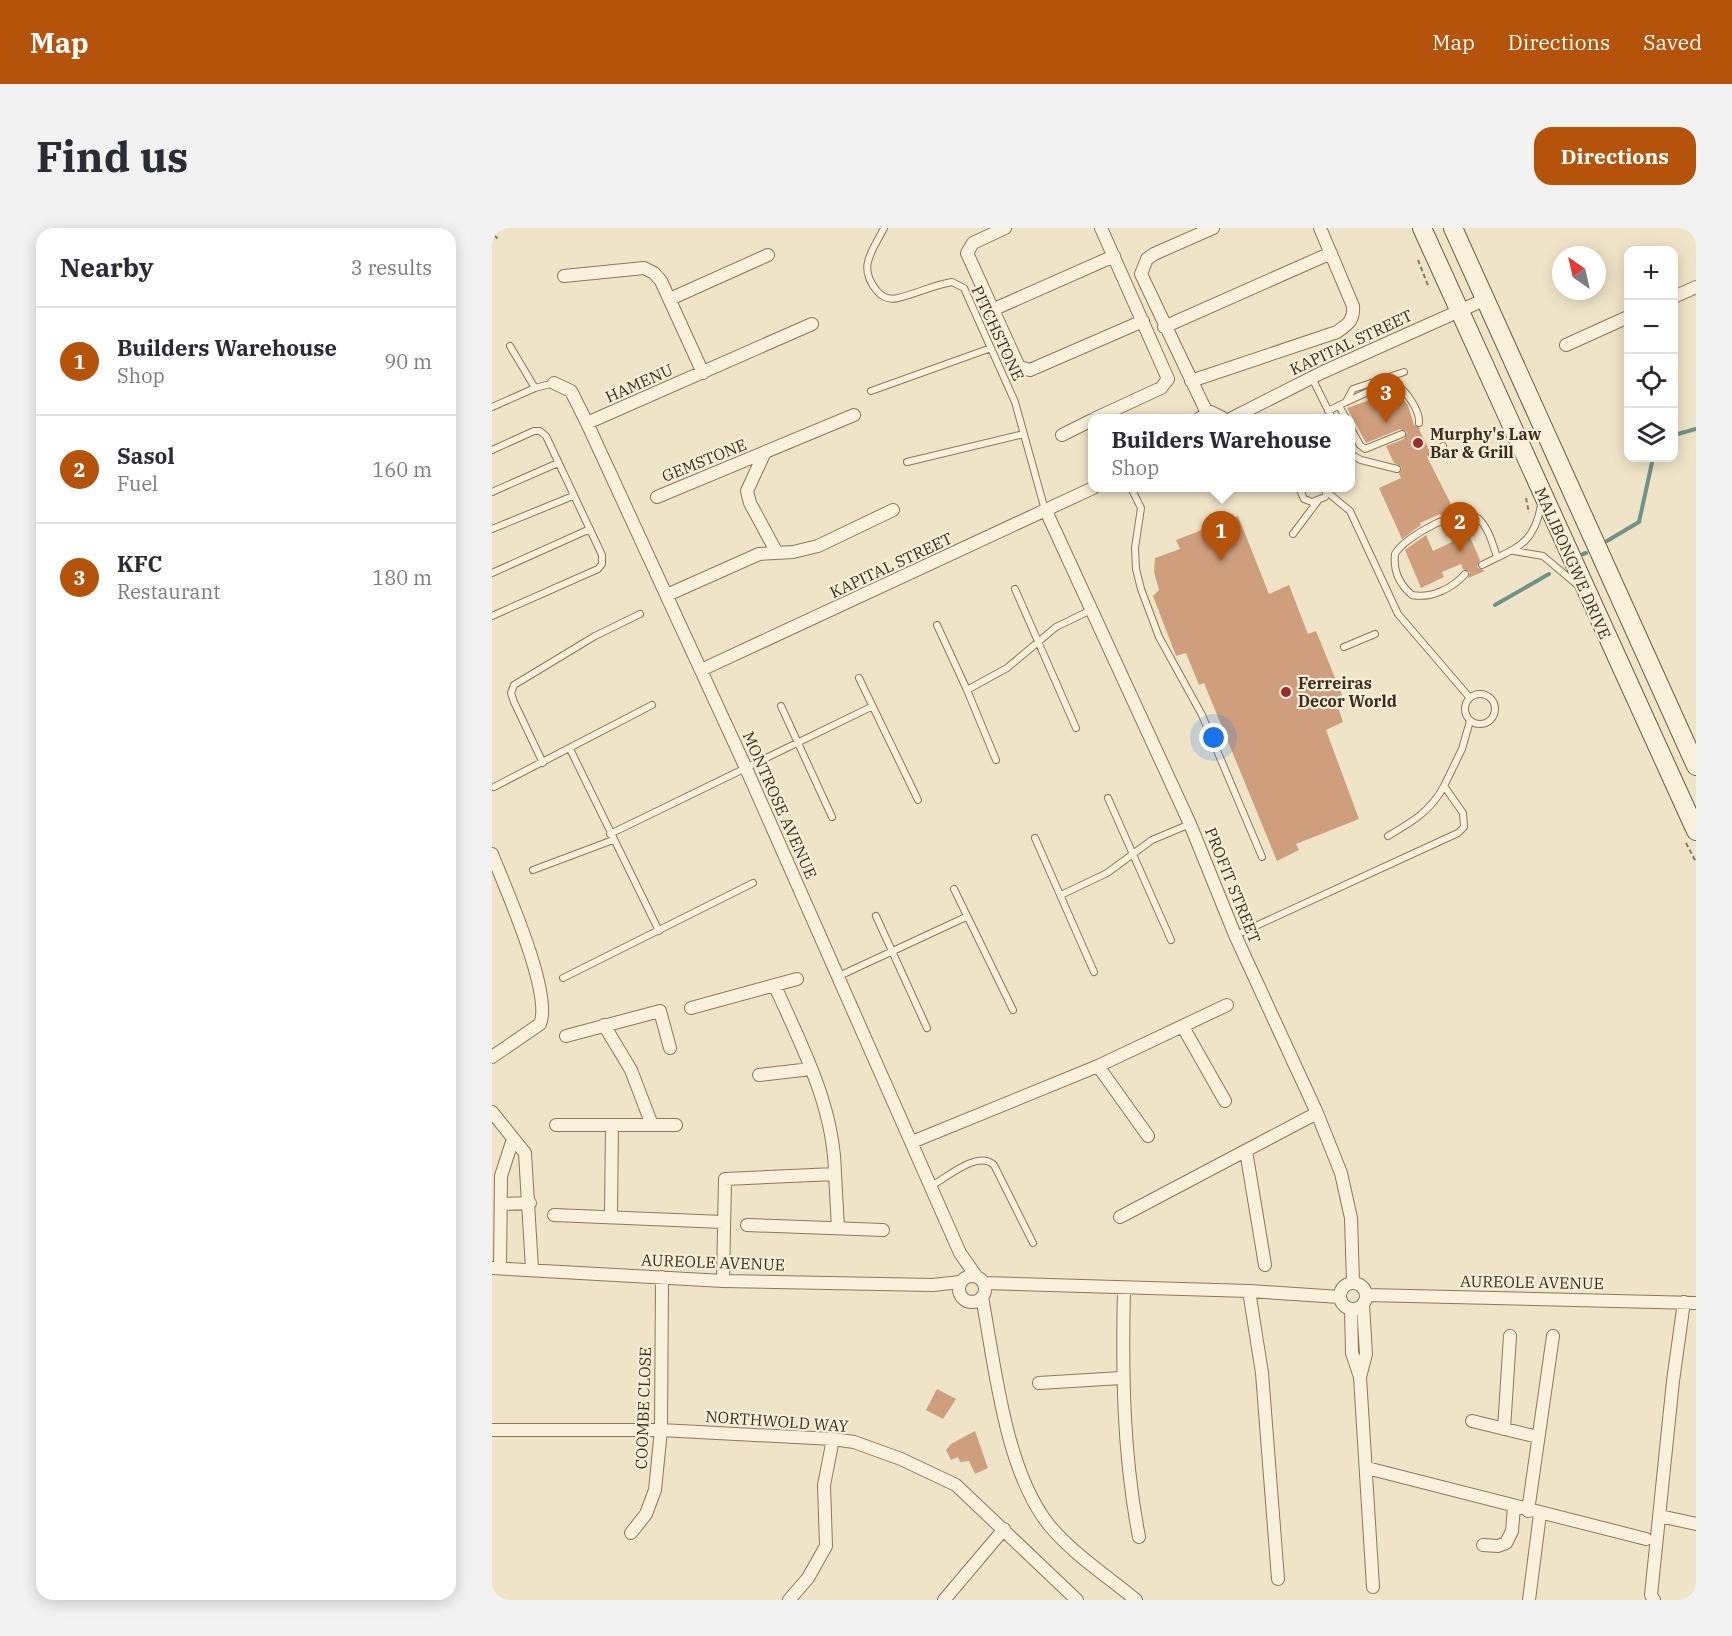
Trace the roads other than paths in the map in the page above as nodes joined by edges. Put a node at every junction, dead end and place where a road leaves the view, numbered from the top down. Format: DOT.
graph roads {
  1 [pos="884,228"];
  2 [pos="1005,228"];
  3 [pos="1101,228"];
  4 [pos="1213,228"];
  5 [pos="1320,228"];
  6 [pos="1422,228"];
  7 [pos="1453,228"];
  8 [pos="1331,253"];
  9 [pos="768,255"];
  10 [pos="1114,256"];
  11 [pos="564,276"];
  12 [pos="1696,287"];
  13 [pos="1678,295"];
  14 [pos="1486,298"];
  15 [pos="670,299"];
  16 [pos="992,310"];
  17 [pos="1459,312"];
  18 [pos="1624,319"];
  19 [pos="1143,321"];
  20 [pos="812,324"];
  21 [pos="1164,327"];
  22 [pos="1566,345"];
  23 [pos="510,346"];
  24 [pos="991,348"];
  25 [pos="1404,372"];
  26 [pos="703,373"];
  27 [pos="1312,378"];
  28 [pos="554,383"];
  29 [pos="1192,385"];
  30 [pos="535,388"];
  31 [pos="871,391"];
  32 [pos="1342,404"];
  33 [pos="492,406"];
  34 [pos="1328,411"];
  35 [pos="1252,413"];
  36 [pos="1106,414"];
  37 [pos="1203,414"];
  38 [pos="1330,414"];
  39 [pos="1345,414"];
  40 [pos="854,415"];
  41 [pos="1088,422"];
  42 [pos="587,423"];
  43 [pos="1419,423"];
  44 [pos="1355,434"];
  45 [pos="1402,434"];
  46 [pos="1024,435"];
  47 [pos="1062,435"];
  48 [pos="1443,446"];
  49 [pos="492,450"];
  50 [pos="764,454"];
  51 [pos="1432,455"];
  52 [pos="1355,457"];
  53 [pos="907,462"];
  54 [pos="558,464"];
  55 [pos="1397,469"];
  56 [pos="1088,491"];
  57 [pos="492,492"];
  58 [pos="1133,492"];
  59 [pos="1301,492"];
  60 [pos="1325,492"];
  61 [pos="1329,492"];
  62 [pos="1540,492"];
  63 [pos="573,496"];
  64 [pos="657,496"];
  65 [pos="1317,502"];
  66 [pos="892,510"];
  67 [pos="1046,511"];
  68 [pos="492,529"];
  69 [pos="590,530"];
  70 [pos="1293,534"];
  71 [pos="1515,551"];
  72 [pos="777,553"];
  73 [pos="1497,557"];
  74 [pos="1482,565"];
  75 [pos="492,573"];
  76 [pos="1465,574"];
  77 [pos="1015,589"];
  78 [pos="667,595"];
  79 [pos="1587,597"];
  80 [pos="1089,610"];
  81 [pos="640,614"];
  82 [pos="492,616"];
  83 [pos="937,625"];
  84 [pos="1375,634"];
  85 [pos="1038,642"];
  86 [pos="1344,647"];
  87 [pos="701,670"];
  88 [pos="859,678"];
  89 [pos="967,690"];
  90 [pos="1470,698"];
  91 [pos="652,705"];
  92 [pos="781,706"];
  93 [pos="871,707"];
  94 [pos="1470,721"];
  95 [pos="1076,728"];
  96 [pos="796,741"];
  97 [pos="570,749"];
  98 [pos="996,760"];
  99 [pos="543,763"];
  100 [pos="745,766"];
  101 [pos="1696,766"];
  102 [pos="1444,786"];
  103 [pos="494,787"];
  104 [pos="1108,798"];
  105 [pos="918,800"];
  106 [pos="832,817"];
  107 [pos="1190,824"];
  108 [pos="1696,831"];
  109 [pos="1388,836"];
  110 [pos="611,837"];
  111 [pos="1035,838"];
  112 [pos="492,854"];
  113 [pos="1132,854"];
  114 [pos="1262,857"];
  115 [pos="533,870"];
  116 [pos="496,876"];
  117 [pos="753,883"];
  118 [pos="954,889"];
  119 [pos="1061,895"];
  120 [pos="876,916"];
  121 [pos="966,917"];
  122 [pos="660,931"];
  123 [pos="1235,935"];
  124 [pos="1171,940"];
  125 [pos="891,951"];
  126 [pos="1094,972"];
  127 [pos="839,976"];
  128 [pos="563,978"];
  129 [pos="797,979"];
  130 [pos="775,986"];
  131 [pos="1227,1005"];
  132 [pos="691,1008"];
  133 [pos="1013,1010"];
  134 [pos="604,1025"];
  135 [pos="1183,1027"];
  136 [pos="927,1028"];
  137 [pos="566,1036"];
  138 [pos="670,1048"];
  139 [pos="492,1057"];
  140 [pos="1098,1065"];
  141 [pos="811,1069"];
  142 [pos="759,1074"];
  143 [pos="1226,1101"];
  144 [pos="492,1112"];
  145 [pos="1317,1113"];
  146 [pos="556,1125"];
  147 [pos="612,1125"];
  148 [pos="652,1125"];
  149 [pos="675,1125"];
  150 [pos="1148,1136"];
  151 [pos="513,1139"];
  152 [pos="912,1142"];
  153 [pos="1246,1151"];
  154 [pos="835,1174"];
  155 [pos="931,1186"];
  156 [pos="530,1203"];
  157 [pos="501,1204"];
  158 [pos="554,1215"];
  159 [pos="611,1216"];
  160 [pos="1120,1217"];
  161 [pos="723,1221"];
  162 [pos="747,1226"];
  163 [pos="838,1228"];
  164 [pos="883,1230"];
  165 [pos="1033,1243"];
  166 [pos="1265,1265"];
  167 [pos="496,1268"];
  168 [pos="532,1269"];
  169 [pos="662,1277"];
  170 [pos="723,1281"];
  171 [pos="1353,1282"];
  172 [pos="973,1286"];
  173 [pos="1124,1289"];
  174 [pos="1249,1291"];
  175 [pos="1340,1297"];
  176 [pos="1690,1302"];
  177 [pos="1360,1303"];
  178 [pos="988,1336"];
  179 [pos="1510,1336"];
  180 [pos="1553,1336"];
  181 [pos="1121,1378"];
  182 [pos="1039,1383"];
  183 [pos="1472,1421"];
  184 [pos="1504,1429"];
  185 [pos="492,1430"];
  186 [pos="661,1430"];
  187 [pos="1538,1437"];
  188 [pos="833,1439"];
  189 [pos="1367,1468"];
  190 [pos="1514,1507"];
  191 [pos="1534,1512"];
  192 [pos="1660,1516"];
  193 [pos="1696,1524"];
  194 [pos="1004,1529"];
  195 [pos="631,1533"];
  196 [pos="1139,1537"];
  197 [pos="1646,1539"];
  198 [pos="1483,1545"];
  199 [pos="1278,1579"];
  200 [pos="1373,1587"];
  201 [pos="789,1600"];
  202 [pos="944,1600"];
  203 [pos="1077,1600"];
  204 [pos="1136,1600"];
  205 [pos="1529,1600"];
  206 [pos="1654,1600"];
  1 -- 24 [label="lane, PITCHSTONE"];
  2 -- 16 [label="street"];
  3 -- 10 [label="street"];
  4 -- 21 [label="street"];
  5 -- 8 [label="street"];
  6 -- 17 [label="main road, MALIBONGWE DRIVE"];
  7 -- 14 [label="main road, MALIBONGWE DRIVE"];
  8 -- 21 [label="street"];
  8 -- 29 [label="street"];
  9 -- 15 [label="street"];
  10 -- 16 [label="street"];
  10 -- 19 [label="street"];
  11 -- 15 [label="street"];
  12 -- 13 [label="street"];
  14 -- 17 [label="street, KAPITAL STREET"];
  14 -- 101 [label="main road, MALIBONGWE DRIVE"];
  15 -- 26 [label="street"];
  16 -- 19 [label="street"];
  17 -- 27 [label="street, KAPITAL STREET"];
  17 -- 62 [label="main road, MALIBONGWE DRIVE"];
  18 -- 22 [label="street"];
  19 -- 36 [label="street"];
  20 -- 26 [label="street, HAMENU"];
  21 -- 29 [label="street"];
  23 -- 30 [label="lane"];
  24 -- 31 [label="lane"];
  24 -- 46 [label="lane, PITCHSTONE"];
  25 -- 32 [label="lane"];
  26 -- 42 [label="street, HAMENU"];
  27 -- 34 [label="lane"];
  27 -- 35 [label="street, KAPITAL STREET"];
  28 -- 30 [label="lane"];
  28 -- 42 [label="street, MONTROSE AVENUE"];
  29 -- 37 [label="street"];
  30 -- 33 [label="lane"];
  32 -- 34 [label="lane"];
  32 -- 39 [label="lane"];
  32 -- 43 [label="lane"];
  34 -- 38 [label="lane"];
  40 -- 50 [label="street, GEMSTONE"];
  41 -- 47 [label="street"];
  42 -- 78 [label="street, MONTROSE AVENUE"];
  44 -- 45 [label="lane"];
  46 -- 53 [label="lane"];
  46 -- 67 [label="lane, PITCHSTONE"];
  48 -- 51 [label="lane"];
  49 -- 54 [label="lane"];
  50 -- 64 [label="street, GEMSTONE"];
  50 -- 72 [label="street, GEMSTONE"];
  52 -- 55 [label="lane"];
  54 -- 57 [label="lane"];
  54 -- 63 [label="lane"];
  56 -- 67 [label="street, KAPITAL STREET"];
  58 -- 114 [label="lane"];
  59 -- 65 [label="lane"];
  60 -- 65 [label="lane"];
  61 -- 90 [label="lane"];
  62 -- 71 [label="lane"];
  62 -- 79 [label="main road, MALIBONGWE DRIVE"];
  63 -- 68 [label="lane"];
  63 -- 69 [label="lane"];
  65 -- 70 [label="lane"];
  66 -- 72 [label="street"];
  67 -- 80 [label="street, PROFIT STREET"];
  67 -- 87 [label="street, KAPITAL STREET"];
  69 -- 75 [label="lane"];
  69 -- 82 [label="lane"];
  71 -- 73 [label="lane"];
  71 -- 79 [label="lane"];
  72 -- 78 [label="street"];
  73 -- 74 [label="lane"];
  73 -- 76 [label="lane"];
  77 -- 85 [label="lane"];
  78 -- 87 [label="street, MONTROSE AVENUE"];
  79 -- 108 [label="main road, MALIBONGWE DRIVE"];
  80 -- 85 [label="lane"];
  80 -- 107 [label="street, PROFIT STREET"];
  81 -- 99 [label="lane"];
  83 -- 89 [label="lane"];
  84 -- 86 [label="lane"];
  85 -- 89 [label="lane"];
  85 -- 95 [label="lane"];
  87 -- 100 [label="street, MONTROSE AVENUE"];
  88 -- 93 [label="lane"];
  89 -- 98 [label="lane"];
  90 -- 94 [label="lane"];
  90 -- 94 [label="lane"];
  91 -- 97 [label="lane"];
  92 -- 96 [label="lane"];
  93 -- 96 [label="lane"];
  93 -- 105 [label="lane"];
  94 -- 102 [label="lane"];
  96 -- 100 [label="lane"];
  96 -- 106 [label="lane"];
  97 -- 99 [label="lane"];
  97 -- 110 [label="lane"];
  99 -- 103 [label="lane"];
  100 -- 110 [label="lane"];
  100 -- 127 [label="street, MONTROSE AVENUE"];
  102 -- 109 [label="lane"];
  102 -- 123 [label="lane"];
  104 -- 113 [label="lane"];
  107 -- 113 [label="lane"];
  107 -- 123 [label="street, PROFIT STREET"];
  110 -- 115 [label="lane"];
  110 -- 122 [label="lane"];
  111 -- 119 [label="lane"];
  112 -- 116 [label="street"];
  113 -- 119 [label="lane"];
  113 -- 124 [label="lane"];
  116 -- 139 [label="street"];
  117 -- 122 [label="lane"];
  118 -- 121 [label="lane"];
  119 -- 126 [label="lane"];
  120 -- 125 [label="lane"];
  121 -- 125 [label="lane"];
  121 -- 133 [label="lane"];
  122 -- 128 [label="lane"];
  123 -- 145 [label="street, PROFIT STREET"];
  125 -- 127 [label="lane"];
  125 -- 136 [label="lane"];
  127 -- 152 [label="street, MONTROSE AVENUE"];
  129 -- 130 [label="street"];
  130 -- 132 [label="street"];
  130 -- 141 [label="street"];
  131 -- 135 [label="street"];
  134 -- 137 [label="street"];
  134 -- 138 [label="street"];
  134 -- 148 [label="street"];
  135 -- 140 [label="street"];
  135 -- 143 [label="street"];
  140 -- 150 [label="street"];
  140 -- 152 [label="street"];
  141 -- 142 [label="street"];
  141 -- 154 [label="street"];
  144 -- 151 [label="street"];
  145 -- 153 [label="street"];
  145 -- 171 [label="street, PROFIT STREET"];
  146 -- 147 [label="street"];
  147 -- 148 [label="street"];
  147 -- 159 [label="street"];
  148 -- 149 [label="street"];
  151 -- 156 [label="street"];
  151 -- 157 [label="street"];
  152 -- 155 [label="street, MONTROSE AVENUE"];
  153 -- 160 [label="street"];
  153 -- 166 [label="street"];
  154 -- 161 [label="street"];
  154 -- 163 [label="street"];
  155 -- 165 [label="lane"];
  155 -- 172 [label="street, MONTROSE AVENUE"];
  156 -- 157 [label="street"];
  156 -- 168 [label="street"];
  157 -- 167 [label="street"];
  158 -- 159 [label="street"];
  159 -- 161 [label="street"];
  161 -- 170 [label="street"];
  162 -- 163 [label="street"];
  163 -- 164 [label="street"];
  167 -- 168 [label="street, AUREOLE AVENUE"];
  168 -- 169 [label="street, AUREOLE AVENUE"];
  169 -- 170 [label="street, AUREOLE AVENUE"];
  169 -- 186 [label="street, COOMBE CLOSE"];
  170 -- 172 [label="street, AUREOLE AVENUE"];
  171 -- 175 [label="street"];
  171 -- 177 [label="street"];
  172 -- 173 [label="street, AUREOLE AVENUE"];
  172 -- 178 [label="street, MONTROSE AVENUE"];
  172 -- 178 [label="street, MONTROSE AVENUE"];
  173 -- 174 [label="street, AUREOLE AVENUE"];
  173 -- 181 [label="street"];
  174 -- 175 [label="street, AUREOLE AVENUE"];
  174 -- 199 [label="street"];
  175 -- 177 [label="street"];
  176 -- 177 [label="street, AUREOLE AVENUE"];
  176 -- 192 [label="street"];
  177 -- 189 [label="street"];
  178 -- 204 [label="street, MONTROSE AVENUE"];
  179 -- 184 [label="street"];
  180 -- 187 [label="street"];
  181 -- 182 [label="street"];
  181 -- 196 [label="street"];
  183 -- 184 [label="street"];
  184 -- 187 [label="street"];
  185 -- 186 [label="street, NORTHWOLD WAY"];
  186 -- 188 [label="street, NORTHWOLD WAY"];
  186 -- 195 [label="street, COOMBE CLOSE"];
  187 -- 191 [label="street"];
  188 -- 194 [label="street, NORTHWOLD WAY"];
  188 -- 201 [label="street"];
  189 -- 190 [label="street"];
  189 -- 200 [label="street"];
  190 -- 191 [label="street"];
  190 -- 198 [label="street"];
  191 -- 197 [label="street"];
  191 -- 205 [label="street"];
  192 -- 193 [label="street"];
  192 -- 206 [label="street"];
  194 -- 202 [label="street"];
  194 -- 203 [label="street, NORTHWOLD WAY"];
}
